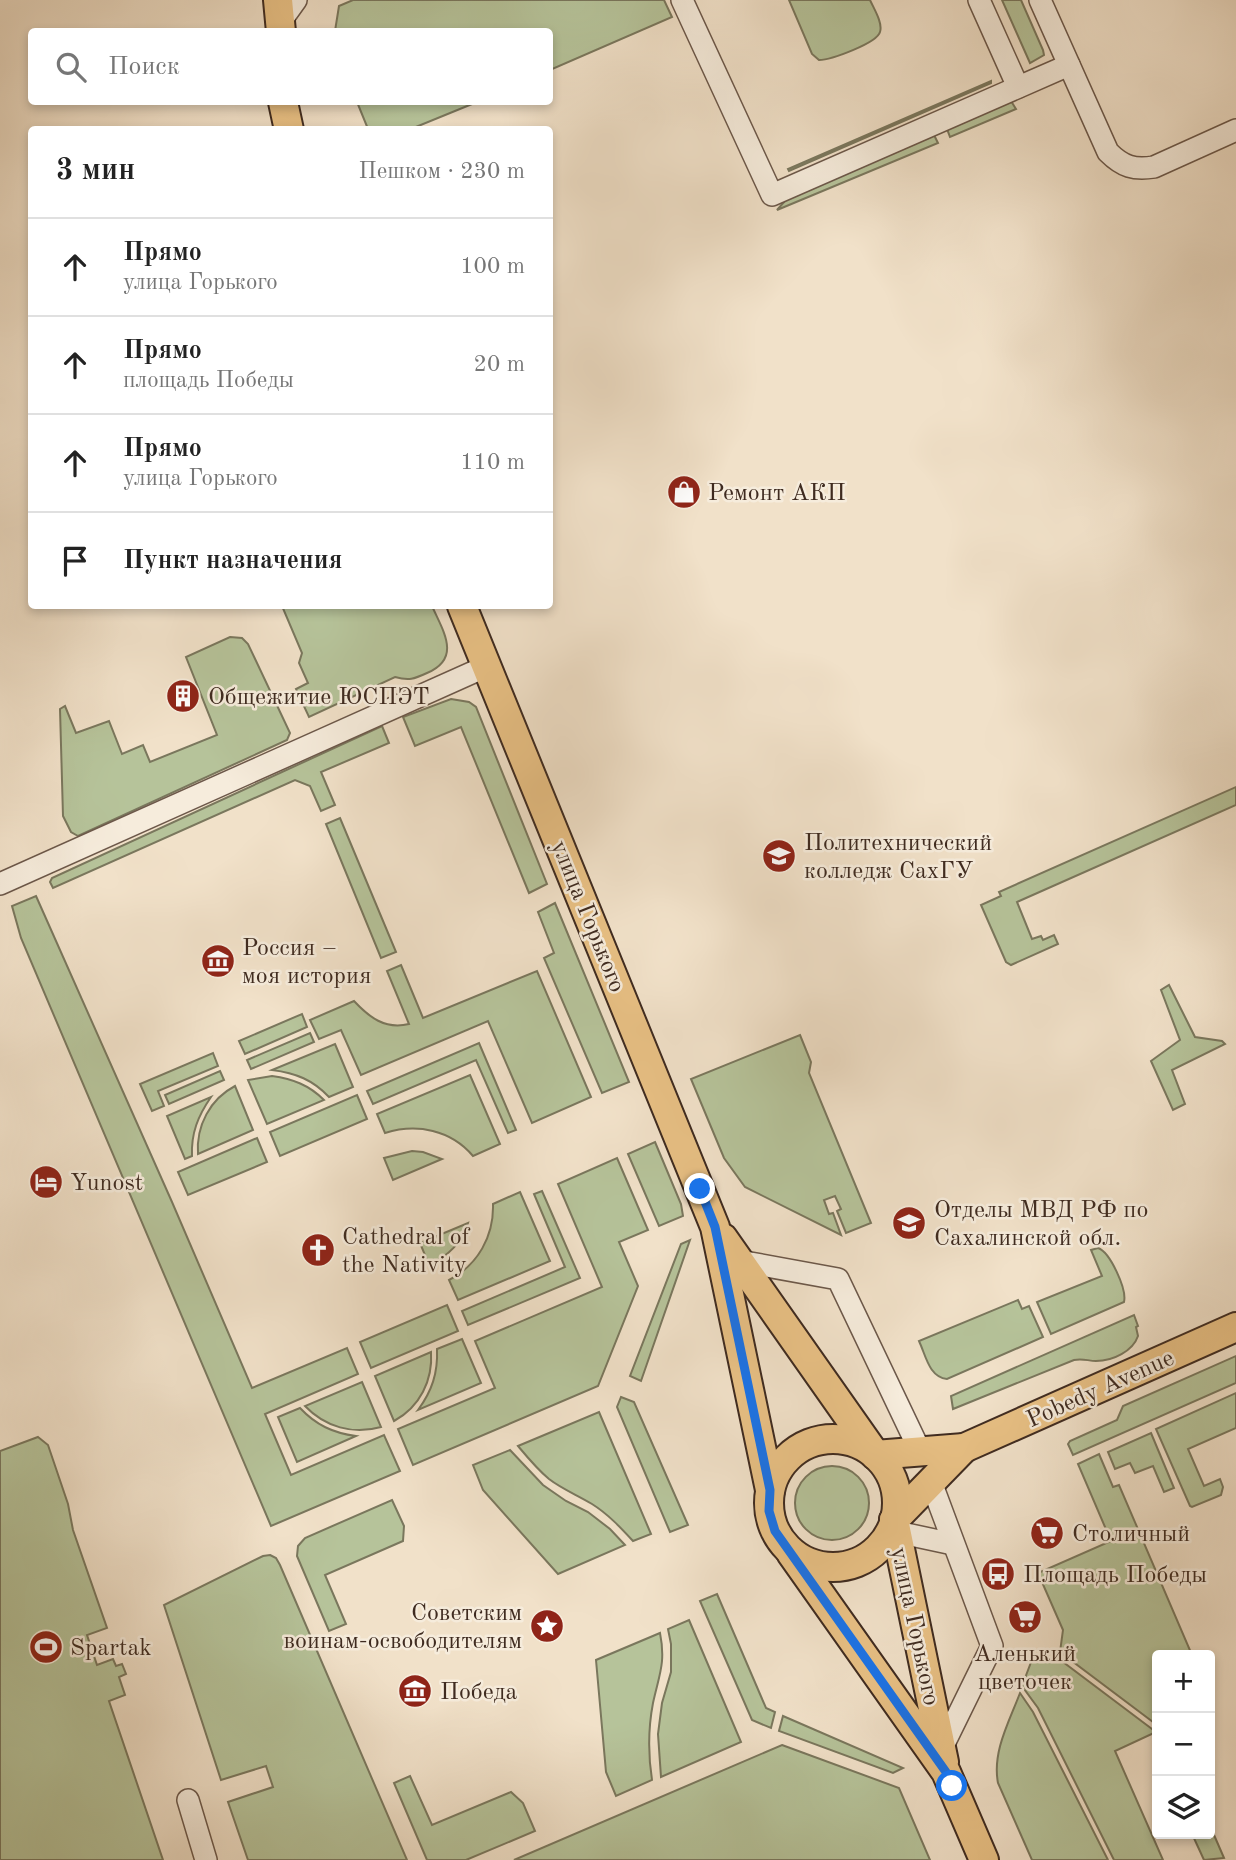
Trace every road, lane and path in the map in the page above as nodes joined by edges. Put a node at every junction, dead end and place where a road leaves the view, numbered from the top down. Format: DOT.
graph roads {
  1 [pos="682,0"];
  2 [pos="979,0"];
  3 [pos="1040,0"];
  4 [pos="1069,65"];
  5 [pos="1018,87"];
  6 [pos="284,105"];
  7 [pos="288,126"];
  8 [pos="1236,130"];
  9 [pos="463,609"];
  10 [pos="487,666"];
  11 [pos="0,884"];
  12 [pos="715,1227"];
  13 [pos="739,1261"];
  14 [pos="1236,1328"];
  15 [pos="964,1448"];
  16 [pos="920,1451"];
  17 [pos="875,1455"];
  18 [pos="931,1482"];
  19 [pos="770,1490"];
  20 [pos="896,1526"];
  21 [pos="953,1544"];
  22 [pos="787,1548"];
  23 [pos="944,1761"];
  24 [pos="188,1800"];
  25 [pos="206,1860"];
  26 [pos="984,1860"];
  1 -- 5 [label="street"];
  2 -- 5 [label="street"];
  3 -- 4 [label="street"];
  4 -- 5 [label="street"];
  4 -- 8 [label="street"];
  6 -- 7 [label="main road"];
  9 -- 10 [label="main road, улица Горького"];
  10 -- 11 [label="street"];
  10 -- 12 [label="main road, улица Горького"];
  12 -- 13 [label="main road, улица Горького"];
  12 -- 19 [label="main road, улица Горького"];
  13 -- 16 [label="street"];
  13 -- 17 [label="main road, улица Горького"];
  14 -- 15 [label="main road, Pobedy Avenue"];
  15 -- 16 [label="main road"];
  15 -- 18 [label="main road"];
  16 -- 17 [label="main road"];
  17 -- 19 [label="main road"];
  17 -- 20 [label="main road"];
  18 -- 20 [label="main road"];
  18 -- 21 [label="street"];
  19 -- 22 [label="main road"];
  20 -- 21 [label="street"];
  20 -- 22 [label="main road"];
  20 -- 23 [label="main road, улица Горького"];
  21 -- 23 [label="street"];
  22 -- 23 [label="main road, улица Горького"];
  23 -- 26 [label="main road, улица Горького"];
  24 -- 25 [label="street"];
}
